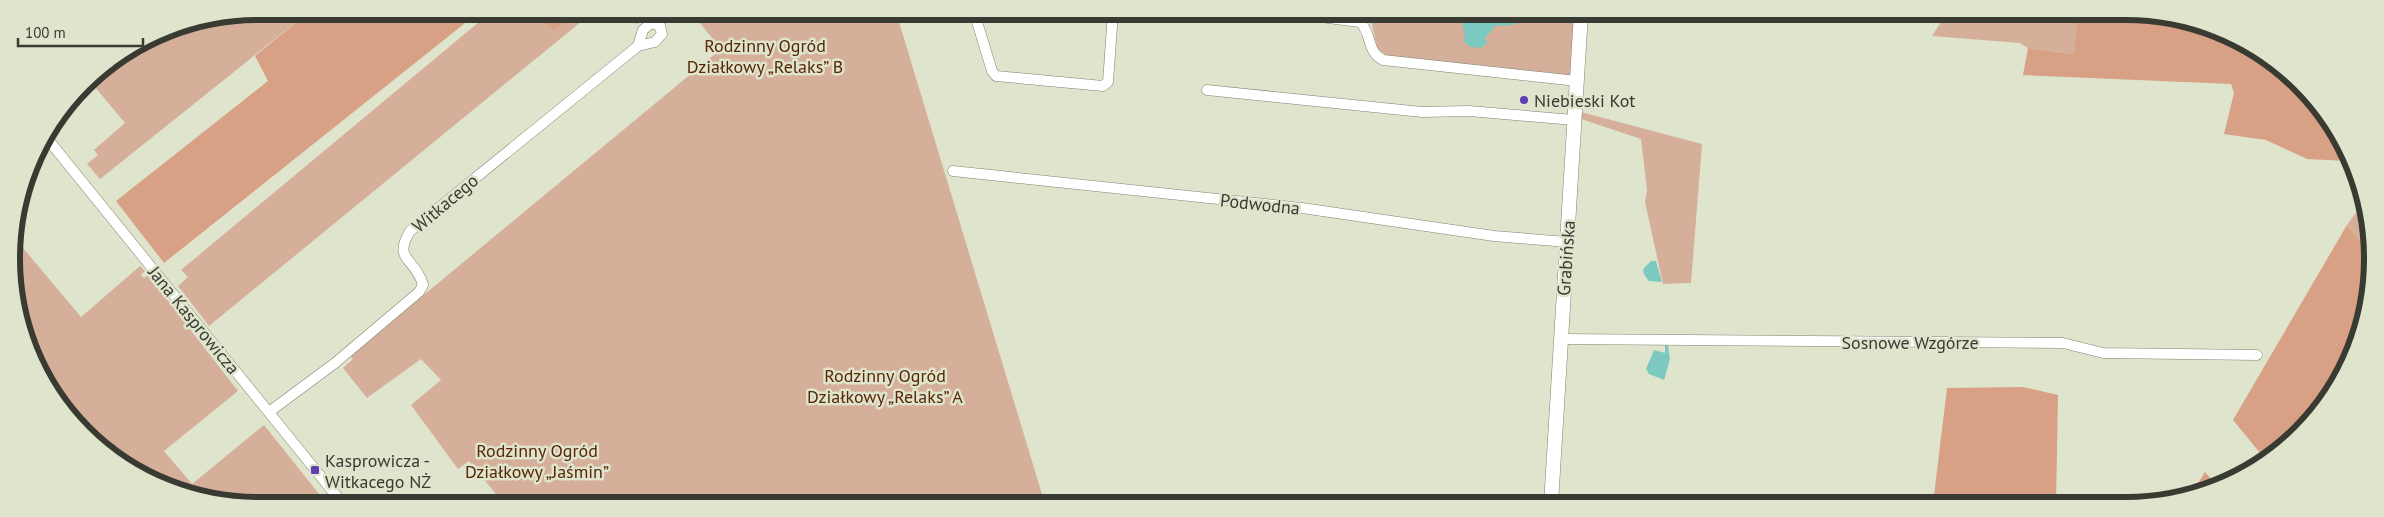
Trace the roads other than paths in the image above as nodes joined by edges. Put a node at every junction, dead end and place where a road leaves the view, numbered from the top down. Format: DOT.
graph roads {
  1 [pos="976,20"];
  2 [pos="1113,20"];
  3 [pos="1344,20"];
  4 [pos="1580,20"];
  5 [pos="638,46"];
  6 [pos="1577,81"];
  7 [pos="1207,90"];
  8 [pos="1574,120"];
  9 [pos="50,142"];
  10 [pos="953,171"];
  11 [pos="1567,242"];
  12 [pos="1561,339"];
  13 [pos="2257,355"];
  14 [pos="268,412"];
  15 [pos="336,497"];
  16 [pos="1551,497"];
  1 -- 2 [label="street"];
  3 -- 6 [label="street"];
  4 -- 6 [label="street, Grabińska"];
  5 -- 14 [label="street, Witkacego"];
  6 -- 8 [label="street, Grabińska"];
  7 -- 8 [label="street"];
  8 -- 11 [label="street, Grabińska"];
  9 -- 14 [label="street, Jana Kasprowicza"];
  10 -- 11 [label="street, Podwodna"];
  11 -- 12 [label="street, Grabińska"];
  12 -- 13 [label="street, Sosnowe Wzgórze"];
  12 -- 16 [label="street, Grabińska"];
  14 -- 15 [label="street, Jana Kasprowicza"];
}
